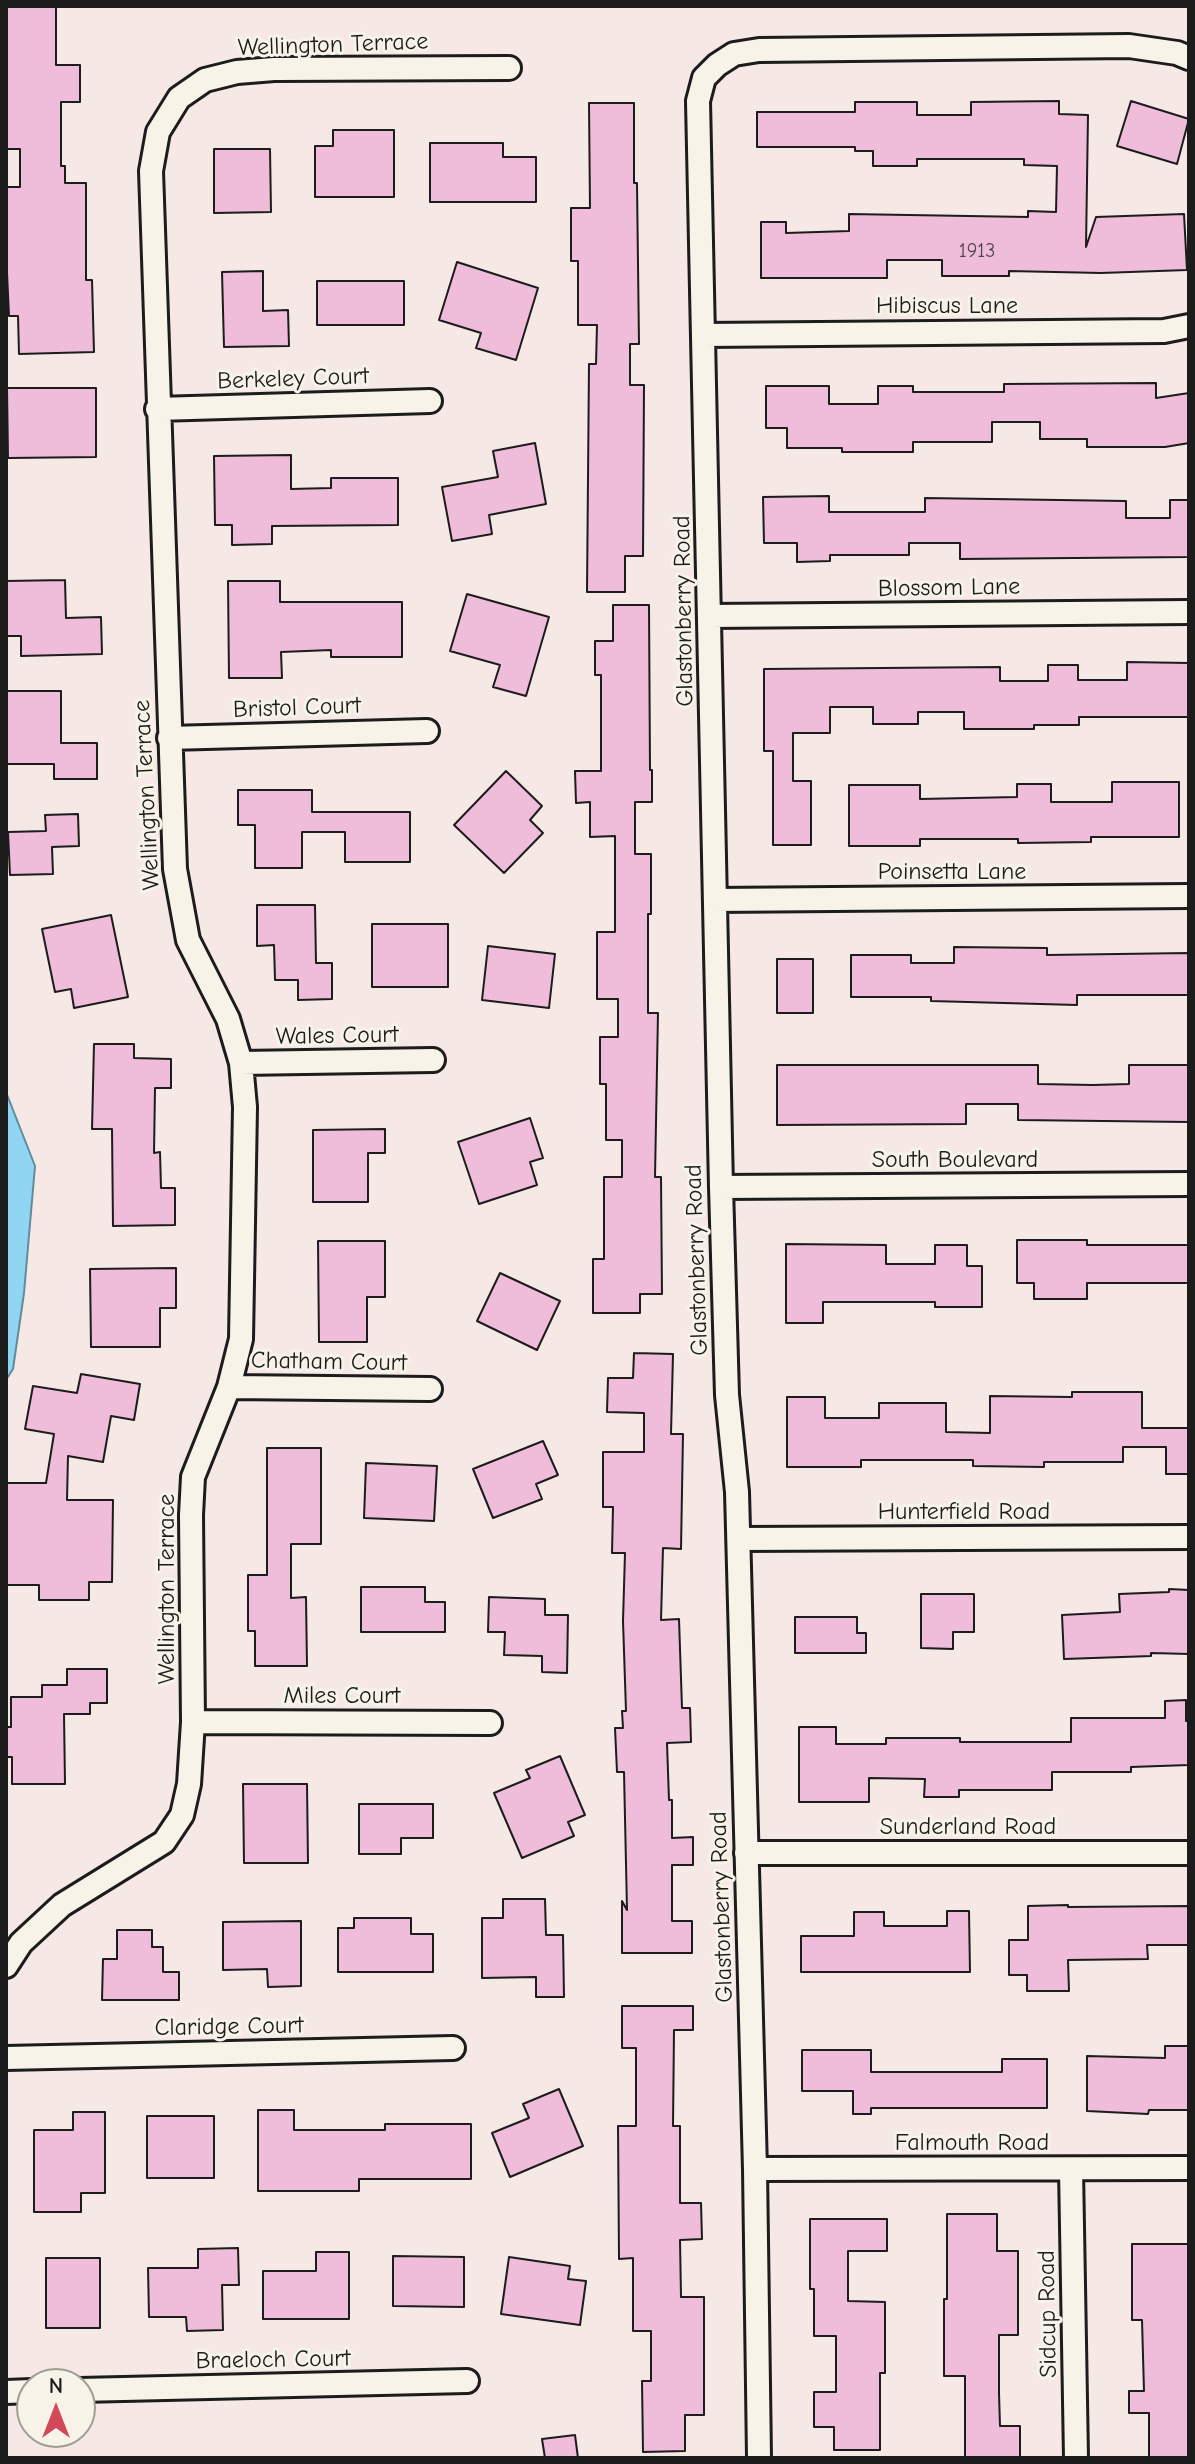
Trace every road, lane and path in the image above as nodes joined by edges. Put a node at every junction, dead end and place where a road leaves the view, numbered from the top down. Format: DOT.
graph roads {
  1 [pos="1189,58"];
  2 [pos="509,68"];
  3 [pos="1189,326"];
  4 [pos="704,335"];
  5 [pos="430,401"];
  6 [pos="157,409"];
  7 [pos="1189,612"];
  8 [pos="710,616"];
  9 [pos="427,731"];
  10 [pos="169,738"];
  11 [pos="1189,896"];
  12 [pos="715,900"];
  13 [pos="433,1060"];
  14 [pos="241,1063"];
  15 [pos="1189,1184"];
  16 [pos="721,1187"];
  17 [pos="229,1387"];
  18 [pos="430,1389"];
  19 [pos="1189,1537"];
  20 [pos="739,1539"];
  21 [pos="193,1722"];
  22 [pos="490,1723"];
  23 [pos="746,1853"];
  24 [pos="1189,1853"];
  25 [pos="6,1966"];
  26 [pos="453,2048"];
  27 [pos="6,2058"];
  28 [pos="1189,2168"];
  29 [pos="755,2169"];
  30 [pos="1071,2169"];
  31 [pos="467,2381"];
  32 [pos="96,2390"];
  33 [pos="759,2458"];
  34 [pos="1076,2458"];
  1 -- 4 [label="street, Glastonberry Road"];
  2 -- 6 [label="street, Wellington Terrace"];
  3 -- 4 [label="street, Hibiscus Lane"];
  4 -- 8 [label="street, Glastonberry Road"];
  5 -- 6 [label="street, Berkeley Court"];
  6 -- 10 [label="street, Wellington Terrace"];
  7 -- 8 [label="street, Blossom Lane"];
  8 -- 12 [label="street, Glastonberry Road"];
  9 -- 10 [label="street, Bristol Court"];
  10 -- 14 [label="street, Wellington Terrace"];
  11 -- 12 [label="street, Poinsetta Lane"];
  12 -- 16 [label="street, Glastonberry Road"];
  13 -- 14 [label="street, Wales Court"];
  14 -- 17 [label="street, Wellington Terrace"];
  15 -- 16 [label="street, South Boulevard"];
  16 -- 20 [label="street, Glastonberry Road"];
  17 -- 18 [label="street, Chatham Court"];
  17 -- 21 [label="street, Wellington Terrace"];
  19 -- 20 [label="street, Hunterfield Road"];
  20 -- 23 [label="street, Glastonberry Road"];
  21 -- 22 [label="street, Miles Court"];
  21 -- 25 [label="street, Wellington Terrace"];
  23 -- 24 [label="street, Sunderland Road"];
  23 -- 29 [label="street, Glastonberry Road"];
  26 -- 27 [label="street, Claridge Court"];
  28 -- 30 [label="street, Falmouth Road"];
  29 -- 30 [label="street, Falmouth Road"];
  29 -- 33 [label="street, Glastonberry Road"];
  30 -- 34 [label="street, Sidcup Road"];
  31 -- 32 [label="street, Braeloch Court"];
}
